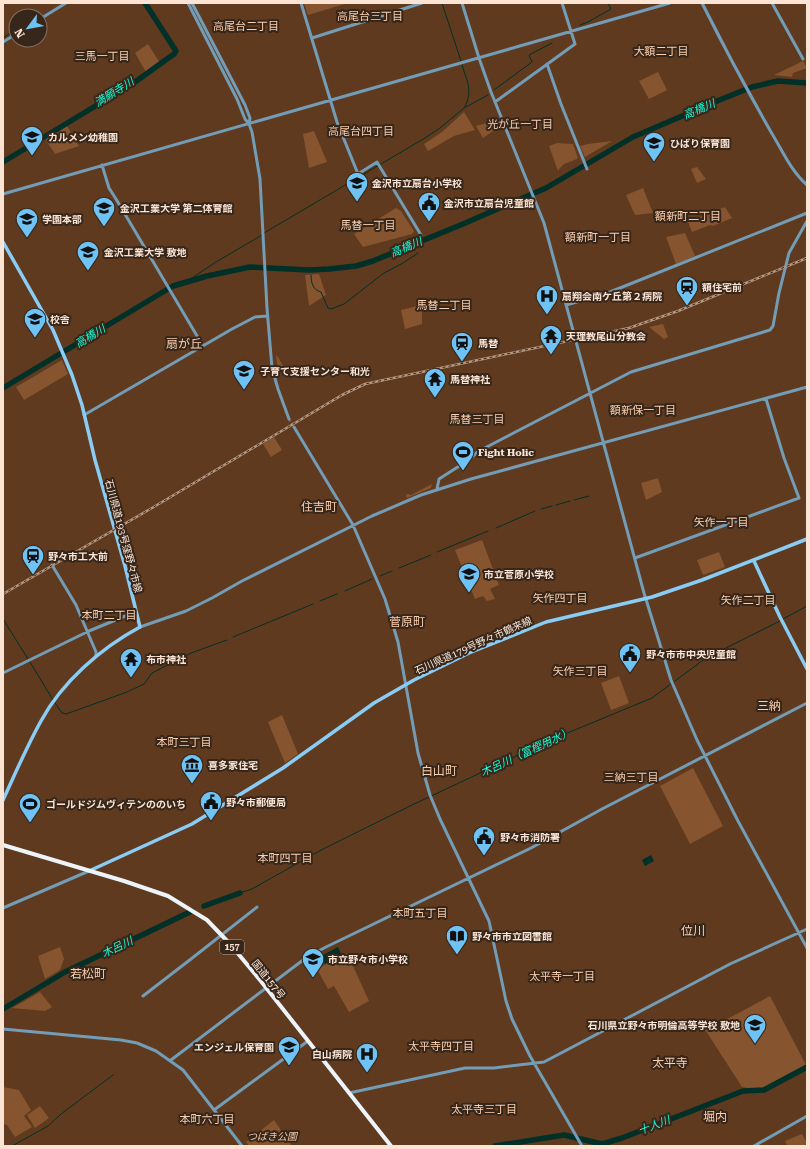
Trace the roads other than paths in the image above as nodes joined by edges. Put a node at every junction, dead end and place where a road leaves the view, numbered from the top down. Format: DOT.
graph roads {
  1 [pos="66,3"];
  2 [pos="188,3"];
  3 [pos="192,3"];
  4 [pos="301,3"];
  5 [pos="422,3"];
  6 [pos="462,3"];
  7 [pos="562,3"];
  8 [pos="670,3"];
  9 [pos="702,3"];
  10 [pos="772,3"];
  11 [pos="48,14"];
  12 [pos="571,32"];
  13 [pos="312,38"];
  14 [pos="479,58"];
  15 [pos="803,59"];
  16 [pos="548,64"];
  17 [pos="330,100"];
  18 [pos="495,102"];
  19 [pos="250,124"];
  20 [pos="102,165"];
  21 [pos="586,169"];
  22 [pos="807,185"];
  23 [pos="3,194"];
  24 [pos="807,213"];
  25 [pos="807,221"];
  26 [pos="421,235"];
  27 [pos="3,242"];
  28 [pos="566,305"];
  29 [pos="267,316"];
  30 [pos="203,346"];
  31 [pos="807,387"];
  32 [pos="591,393"];
  33 [pos="766,398"];
  34 [pos="84,415"];
  35 [pos="289,418"];
  36 [pos="294,427"];
  37 [pos="604,443"];
  38 [pos="437,489"];
  39 [pos="353,525"];
  40 [pos="807,539"];
  41 [pos="635,558"];
  42 [pos="754,561"];
  43 [pos="52,565"];
  44 [pos="646,598"];
  45 [pos="135,612"];
  46 [pos="140,627"];
  47 [pos="87,632"];
  48 [pos="96,656"];
  49 [pos="807,669"];
  50 [pos="3,673"];
  51 [pos="407,685"];
  52 [pos="807,703"];
  53 [pos="706,756"];
  54 [pos="3,800"];
  55 [pos="3,845"];
  56 [pos="89,871"];
  57 [pos="468,878"];
  58 [pos="257,907"];
  59 [pos="3,908"];
  60 [pos="807,929"];
  61 [pos="799,933"];
  62 [pos="222,935"];
  63 [pos="807,948"];
  64 [pos="266,988"];
  65 [pos="143,996"];
  66 [pos="3,1029"];
  67 [pos="308,1040"];
  68 [pos="170,1060"];
  69 [pos="535,1063"];
  70 [pos="349,1093"];
  71 [pos="214,1110"];
  72 [pos="807,1116"];
  73 [pos="242,1146"];
  74 [pos="391,1146"];
  75 [pos="582,1146"];
  76 [pos="754,1146"];
  1 -- 11 [label="street"];
  2 -- 19 [label="street"];
  3 -- 19 [label="street"];
  4 -- 13 [label="street"];
  5 -- 13 [label="street"];
  6 -- 14 [label="street"];
  7 -- 12 [label="street"];
  8 -- 12 [label="street"];
  9 -- 22 [label="street"];
  10 -- 15 [label="street"];
  12 -- 14 [label="street"];
  12 -- 16 [label="street"];
  13 -- 17 [label="street"];
  14 -- 17 [label="street"];
  14 -- 18 [label="street"];
  16 -- 18 [label="street"];
  16 -- 21 [label="street"];
  17 -- 19 [label="street"];
  17 -- 26 [label="street"];
  18 -- 28 [label="street"];
  19 -- 20 [label="street"];
  19 -- 29 [label="street"];
  20 -- 23 [label="street"];
  20 -- 30 [label="street"];
  24 -- 28 [label="street"];
  25 -- 32 [label="street"];
  27 -- 34 [label="main road, 石川県道193号窪野々市線"];
  28 -- 32 [label="street"];
  29 -- 30 [label="street"];
  29 -- 35 [label="street"];
  30 -- 34 [label="street"];
  31 -- 33 [label="street"];
  32 -- 37 [label="street"];
  32 -- 38 [label="street"];
  33 -- 37 [label="street"];
  33 -- 41 [label="street"];
  34 -- 45 [label="main road, 石川県道193号窪野々市線"];
  36 -- 39 [label="street"];
  37 -- 38 [label="street"];
  37 -- 41 [label="street"];
  38 -- 39 [label="street"];
  39 -- 46 [label="street"];
  39 -- 51 [label="street"];
  40 -- 42 [label="main road, 石川県道179号野々市鶴来線"];
  41 -- 44 [label="street"];
  42 -- 44 [label="main road, 石川県道179号野々市鶴来線"];
  42 -- 49 [label="main road"];
  43 -- 47 [label="street"];
  44 -- 51 [label="main road, 石川県道179号野々市鶴来線"];
  44 -- 53 [label="street"];
  45 -- 46 [label="main road, 石川県道193号窪野々市線"];
  45 -- 47 [label="street"];
  46 -- 48 [label="main road"];
  47 -- 48 [label="street"];
  47 -- 50 [label="street"];
  48 -- 54 [label="main road"];
  51 -- 56 [label="main road, 石川県道179号野々市鶴来線"];
  51 -- 57 [label="street"];
  52 -- 53 [label="street"];
  53 -- 57 [label="street"];
  53 -- 61 [label="street"];
  55 -- 56 [label="highway, 国道157号 / 157"];
  56 -- 59 [label="street"];
  56 -- 62 [label="highway, 国道157号 / 157"];
  57 -- 64 [label="street"];
  57 -- 69 [label="street"];
  58 -- 62 [label="street"];
  60 -- 61 [label="street"];
  61 -- 63 [label="street"];
  61 -- 69 [label="street"];
  62 -- 64 [label="highway, 国道157号 / 157"];
  62 -- 65 [label="street"];
  64 -- 67 [label="highway, 国道157号 / 157"];
  64 -- 68 [label="street"];
  66 -- 68 [label="street"];
  67 -- 70 [label="highway, 国道157号 / 157"];
  67 -- 71 [label="street"];
  68 -- 71 [label="street"];
  69 -- 70 [label="street"];
  69 -- 75 [label="street"];
  70 -- 74 [label="highway, 国道157号 / 157"];
  71 -- 73 [label="street"];
  72 -- 76 [label="street"];
}
